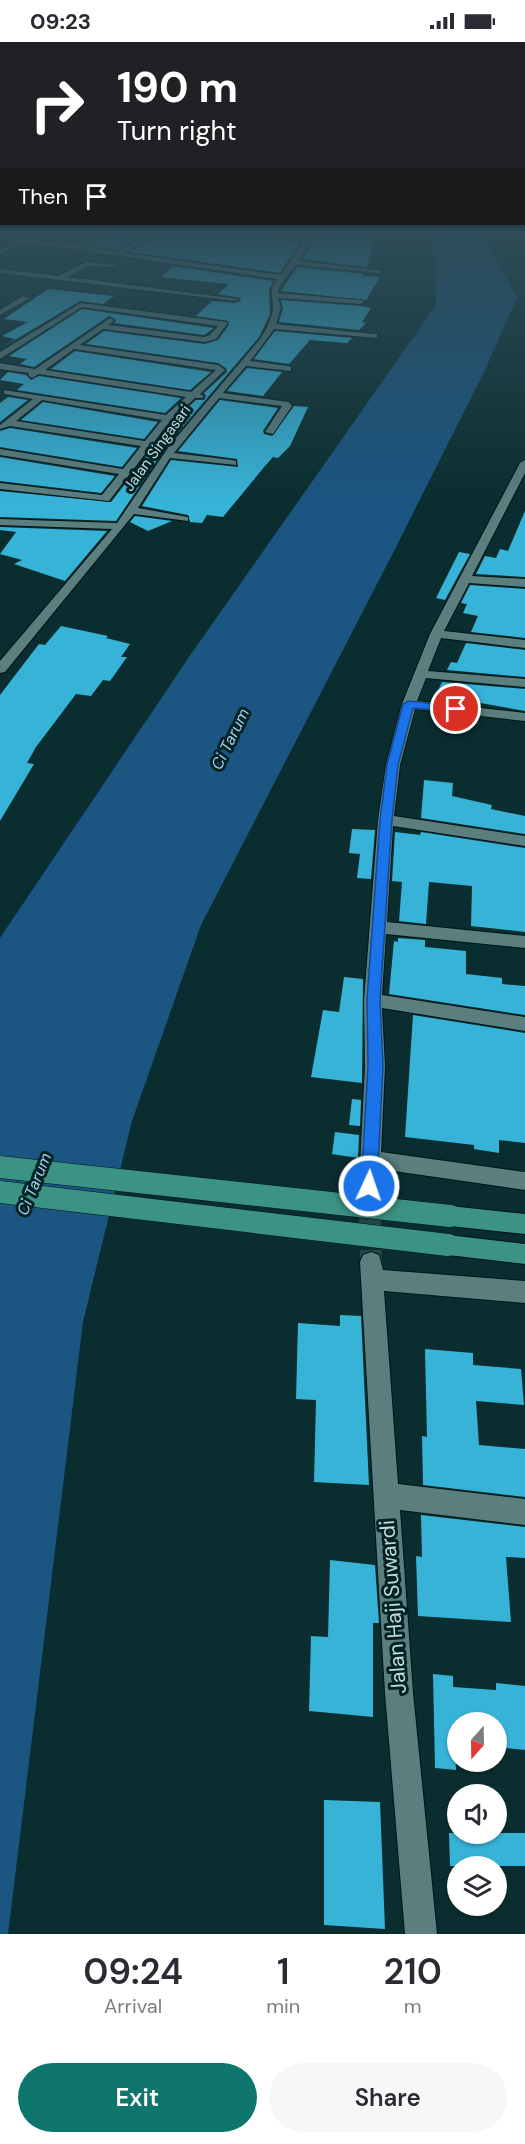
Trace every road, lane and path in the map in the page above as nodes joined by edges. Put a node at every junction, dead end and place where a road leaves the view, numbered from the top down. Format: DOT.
graph roads {
  1 [pos="52,323"];
  2 [pos="105,323"];
  3 [pos="219,323"];
  4 [pos="101,326"];
  5 [pos="272,326"];
  6 [pos="374,336"];
  7 [pos="71,346"];
  8 [pos="0,356"];
  9 [pos="244,363"];
  10 [pos="0,366"];
  11 [pos="288,369"];
  12 [pos="36,371"];
  13 [pos="26,378"];
  14 [pos="17,385"];
  15 [pos="4,394"];
  16 [pos="191,395"];
  17 [pos="41,397"];
  18 [pos="213,397"];
  19 [pos="168,418"];
  20 [pos="4,426"];
  21 [pos="270,432"];
  22 [pos="147,444"];
  23 [pos="0,452"];
  24 [pos="168,455"];
  25 [pos="232,463"];
  26 [pos="525,463"];
  27 [pos="126,472"];
  28 [pos="0,486"];
  29 [pos="131,510"];
  30 [pos="184,519"];
  31 [pos="0,522"];
  32 [pos="120,526"];
  33 [pos="466,579"];
  34 [pos="525,583"];
  35 [pos="436,634"];
  36 [pos="525,644"];
  37 [pos="0,669"];
  38 [pos="421,674"];
  39 [pos="525,683"];
  40 [pos="409,704"];
  41 [pos="525,717"];
  42 [pos="386,820"];
  43 [pos="525,841"];
  44 [pos="378,927"];
  45 [pos="525,942"];
  46 [pos="374,1000"];
  47 [pos="525,1024"];
  48 [pos="370,1159"];
  49 [pos="0,1167"];
  50 [pos="525,1181"];
  51 [pos="369,1186"];
  52 [pos="0,1192"];
  53 [pos="525,1224"];
  54 [pos="525,1254"];
  55 [pos="525,1292"];
  56 [pos="385,1495"];
  57 [pos="525,1512"];
  58 [pos="421,1934"];
  1 -- 8 [label="street"];
  2 -- 4 [label="street"];
  3 -- 4 [label="street"];
  4 -- 7 [label="street"];
  5 -- 6 [label="street"];
  5 -- 9 [label="street, Jalan Singasari"];
  7 -- 12 [label="street"];
  7 -- 16 [label="street"];
  9 -- 11 [label="street"];
  9 -- 18 [label="street, Jalan Singasari"];
  10 -- 12 [label="street"];
  12 -- 13 [label="street"];
  12 -- 16 [label="street"];
  14 -- 15 [label="street"];
  15 -- 17 [label="street"];
  16 -- 18 [label="street"];
  16 -- 19 [label="street"];
  17 -- 19 [label="street"];
  17 -- 20 [label="street"];
  18 -- 21 [label="street"];
  18 -- 24 [label="street, Jalan Singasari"];
  19 -- 22 [label="street"];
  20 -- 22 [label="street"];
  22 -- 27 [label="street"];
  23 -- 27 [label="street"];
  24 -- 25 [label="street"];
  24 -- 29 [label="street, Jalan Singasari"];
  26 -- 33 [label="street"];
  27 -- 28 [label="street"];
  29 -- 30 [label="street"];
  29 -- 32 [label="street, Jalan Singasari"];
  31 -- 32 [label="street"];
  32 -- 37 [label="street, Jalan Singasari"];
  33 -- 34 [label="street"];
  33 -- 35 [label="street"];
  35 -- 36 [label="street"];
  35 -- 38 [label="street"];
  38 -- 39 [label="street"];
  38 -- 40 [label="street"];
  40 -- 41 [label="street"];
  40 -- 42 [label="street"];
  42 -- 43 [label="street"];
  42 -- 44 [label="street"];
  44 -- 45 [label="street"];
  44 -- 46 [label="street"];
  46 -- 47 [label="street"];
  46 -- 48 [label="street"];
  48 -- 50 [label="street"];
  48 -- 51 [label="street"];
  49 -- 53 [label="main road, bridge"];
  52 -- 54 [label="main road, bridge"];
  55 -- 56 [label="street, Jalan Haji Suwardi"];
  56 -- 57 [label="street"];
  56 -- 58 [label="street, Jalan Haji Suwardi"];
}
